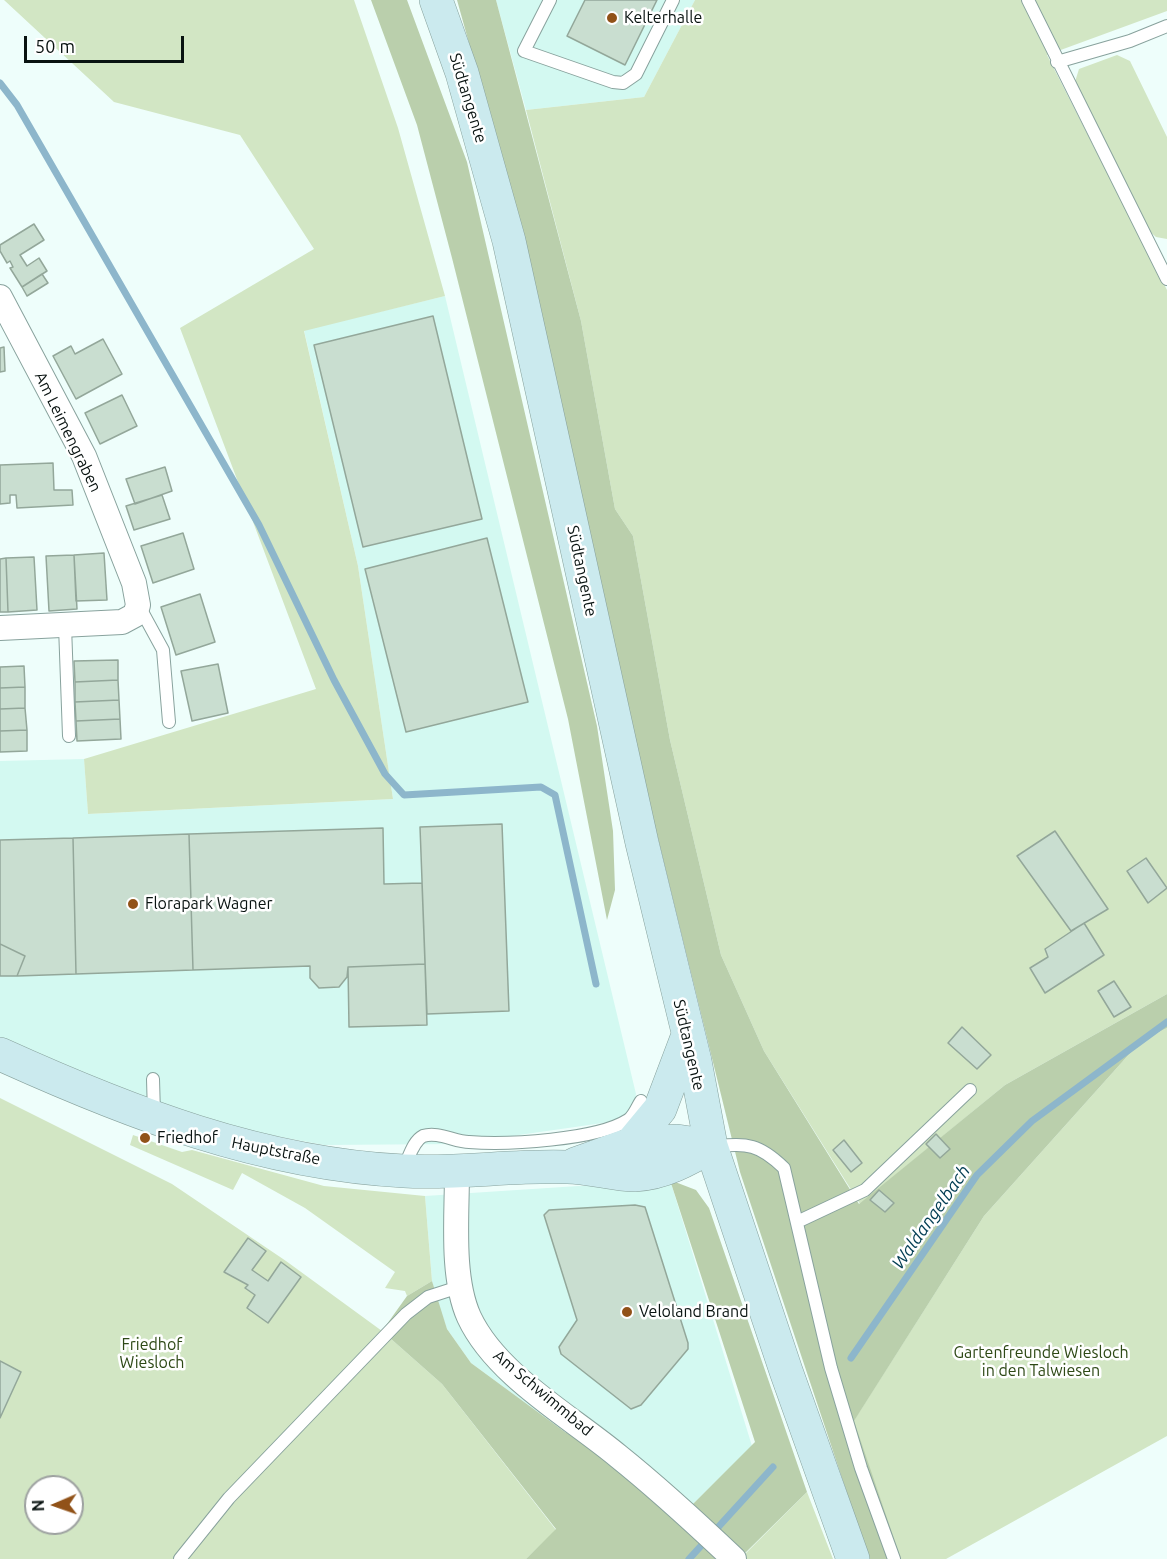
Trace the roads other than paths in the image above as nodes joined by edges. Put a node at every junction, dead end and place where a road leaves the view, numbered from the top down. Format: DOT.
graph roads {
  1 [pos="436,0"];
  2 [pos="549,0"];
  3 [pos="673,0"];
  4 [pos="1028,0"];
  5 [pos="1167,26"];
  6 [pos="1057,62"];
  7 [pos="1167,279"];
  8 [pos="0,297"];
  9 [pos="138,604"];
  10 [pos="65,626"];
  11 [pos="0,628"];
  12 [pos="169,722"];
  13 [pos="69,736"];
  14 [pos="688,1035"];
  15 [pos="0,1054"];
  16 [pos="153,1079"];
  17 [pos="970,1090"];
  18 [pos="641,1101"];
  19 [pos="154,1119"];
  20 [pos="631,1144"];
  21 [pos="711,1146"];
  22 [pos="568,1167"];
  23 [pos="402,1171"];
  24 [pos="457,1172"];
  25 [pos="797,1222"];
  26 [pos="459,1287"];
  27 [pos="730,1554"];
  28 [pos="180,1559"];
  29 [pos="853,1559"];
  30 [pos="894,1559"];
  1 -- 14 [label="main road, Südtangente"];
  2 -- 3 [label="lane"];
  4 -- 6 [label="lane"];
  5 -- 6 [label="lane"];
  6 -- 7 [label="lane"];
  8 -- 9 [label="street, Am Leimengraben"];
  9 -- 10 [label="street"];
  9 -- 12 [label="lane, Am Leimengraben"];
  10 -- 11 [label="street"];
  10 -- 13 [label="lane"];
  14 -- 20 [label="main road"];
  14 -- 21 [label="main road, Südtangente"];
  15 -- 19 [label="main road, Hauptstraße"];
  16 -- 19 [label="lane"];
  17 -- 25 [label="lane"];
  18 -- 23 [label="lane"];
  19 -- 23 [label="main road, Hauptstraße"];
  20 -- 21 [label="main road, Hauptstraße"];
  20 -- 22 [label="main road, Hauptstraße"];
  21 -- 22 [label="main road, Hauptstraße"];
  21 -- 25 [label="lane"];
  21 -- 29 [label="main road, Südtangente"];
  22 -- 24 [label="main road, Hauptstraße"];
  23 -- 24 [label="main road, Hauptstraße"];
  24 -- 26 [label="street, Am Schwimmbad"];
  25 -- 30 [label="lane"];
  26 -- 27 [label="street, Am Schwimmbad"];
  26 -- 28 [label="lane"];
}
